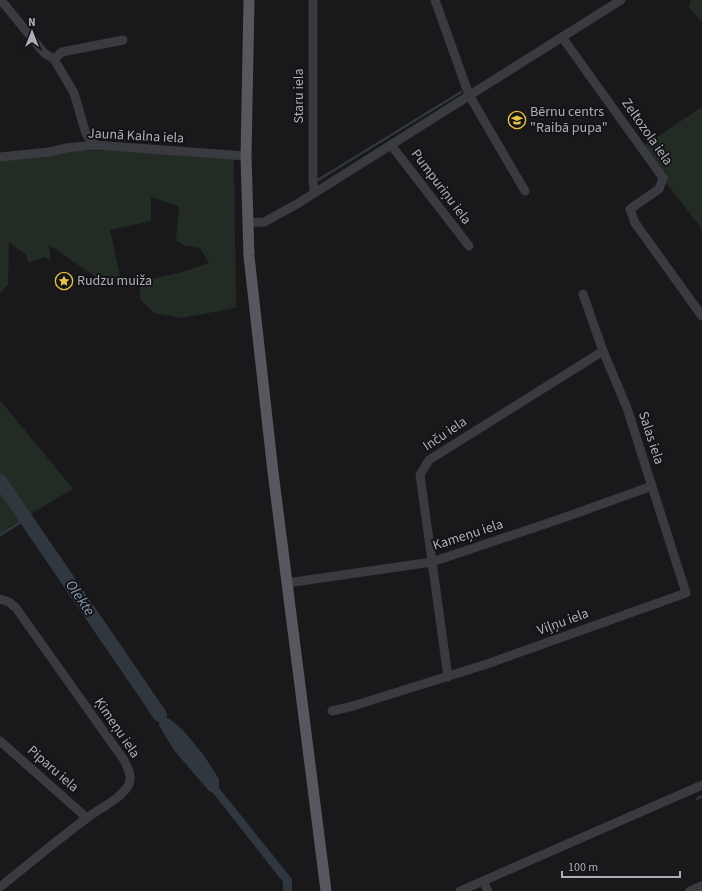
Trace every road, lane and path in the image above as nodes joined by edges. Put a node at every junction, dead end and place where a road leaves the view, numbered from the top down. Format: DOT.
graph roads {
  1 [pos="1,0"];
  2 [pos="249,0"];
  3 [pos="313,0"];
  4 [pos="435,0"];
  5 [pos="621,0"];
  6 [pos="562,37"];
  7 [pos="123,40"];
  8 [pos="54,59"];
  9 [pos="469,96"];
  10 [pos="95,145"];
  11 [pos="391,145"];
  12 [pos="246,156"];
  13 [pos="0,157"];
  14 [pos="525,190"];
  15 [pos="315,193"];
  16 [pos="248,223"];
  17 [pos="469,246"];
  18 [pos="584,294"];
  19 [pos="702,316"];
  20 [pos="603,351"];
  21 [pos="652,486"];
  22 [pos="432,562"];
  23 [pos="287,583"];
  24 [pos="686,593"];
  25 [pos="1,599"];
  26 [pos="448,676"];
  27 [pos="332,711"];
  28 [pos="0,741"];
  29 [pos="702,785"];
  30 [pos="87,818"];
  31 [pos="483,881"];
  32 [pos="702,886"];
  33 [pos="0,887"];
  34 [pos="326,891"];
  35 [pos="460,891"];
  36 [pos="488,891"];
  37 [pos="690,891"];
  1 -- 8 [label="street"];
  2 -- 12 [label="main road"];
  3 -- 15 [label="street, Staru iela"];
  4 -- 9 [label="street"];
  5 -- 6 [label="street"];
  6 -- 9 [label="street"];
  6 -- 19 [label="street, Zeltozola iela"];
  7 -- 8 [label="street"];
  8 -- 10 [label="street"];
  9 -- 11 [label="street"];
  9 -- 14 [label="street"];
  10 -- 12 [label="street, Jaunā Kalna iela"];
  10 -- 13 [label="street, Jaunā Kalna iela"];
  11 -- 15 [label="street"];
  11 -- 17 [label="street, Pumpuriņu iela"];
  12 -- 16 [label="main road"];
  15 -- 16 [label="street"];
  16 -- 23 [label="main road"];
  18 -- 20 [label="street, Salas iela"];
  20 -- 21 [label="street, Salas iela"];
  20 -- 22 [label="street, Inču iela"];
  21 -- 22 [label="street, Kameņu iela"];
  21 -- 24 [label="street, Salas iela"];
  22 -- 23 [label="street, Kameņu iela"];
  22 -- 26 [label="street, Inču iela"];
  23 -- 34 [label="main road"];
  24 -- 26 [label="street, Viļņu iela"];
  25 -- 30 [label="street, Ķimeņu iela"];
  26 -- 27 [label="street, Viļņu iela"];
  28 -- 30 [label="street, Piparu iela"];
  29 -- 31 [label="street"];
  30 -- 33 [label="street, Ķimeņu iela"];
  31 -- 35 [label="street"];
  31 -- 36 [label="street"];
  32 -- 37 [label="street"];
}
